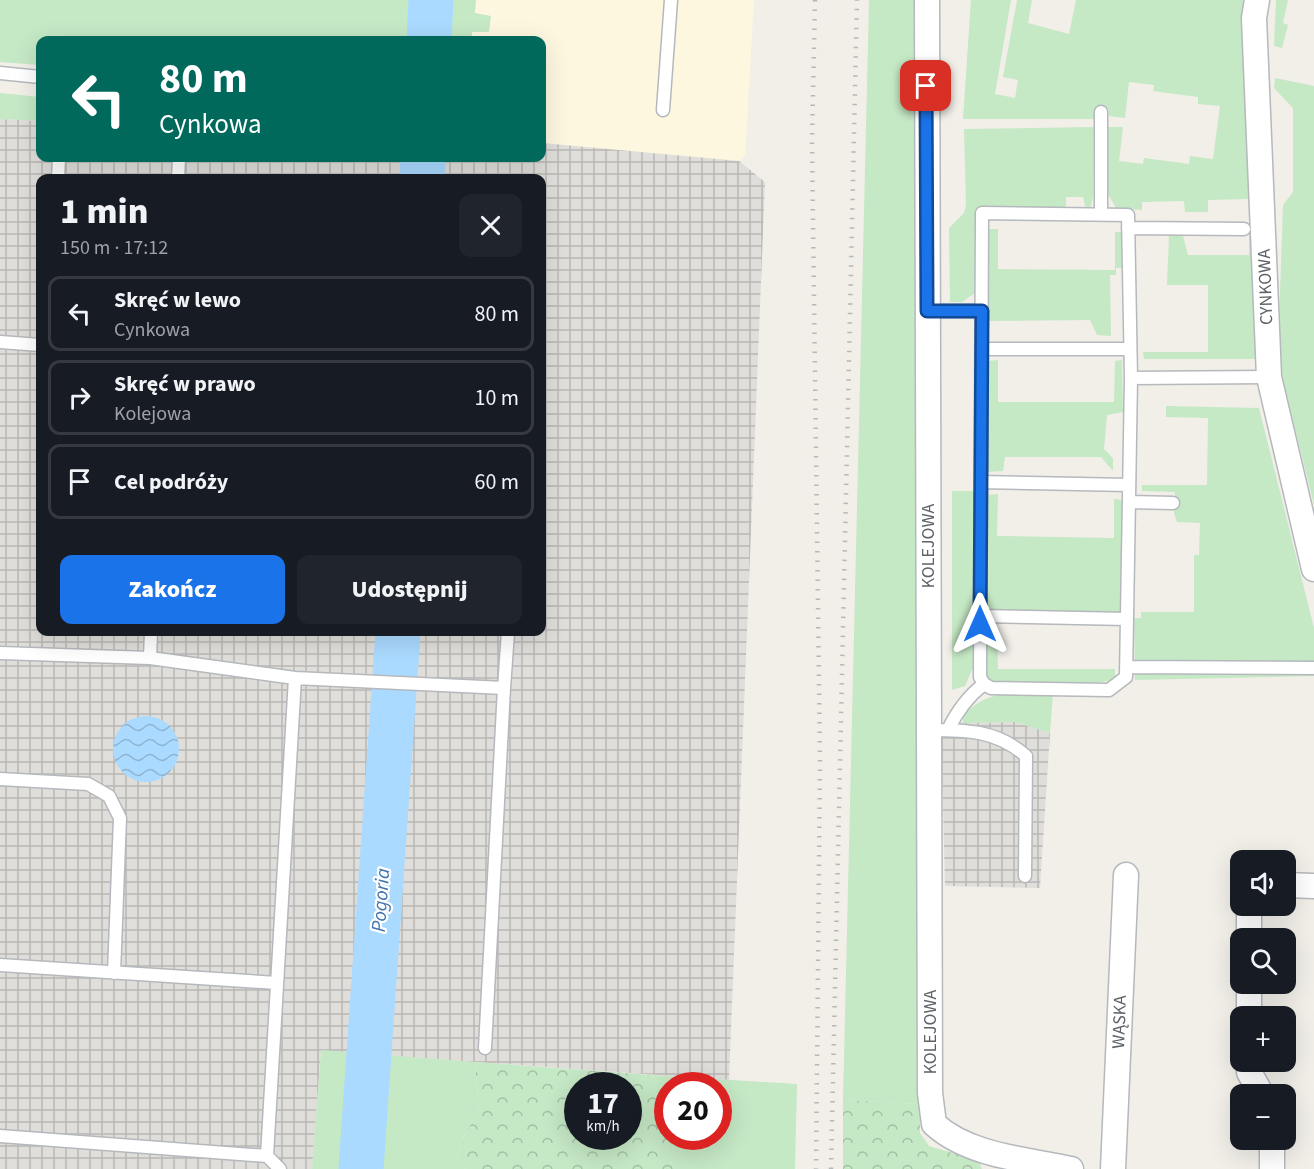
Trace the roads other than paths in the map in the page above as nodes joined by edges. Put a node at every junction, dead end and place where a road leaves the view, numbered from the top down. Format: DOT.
graph roads {
  1 [pos="671,0"];
  2 [pos="927,0"];
  3 [pos="1257,0"];
  4 [pos="0,73"];
  5 [pos="36,77"];
  6 [pos="663,110"];
  7 [pos="1101,112"];
  8 [pos="1101,214"];
  9 [pos="1128,228"];
  10 [pos="1244,229"];
  11 [pos="927,311"];
  12 [pos="982,311"];
  13 [pos="0,342"];
  14 [pos="36,345"];
  15 [pos="982,349"];
  16 [pos="1130,349"];
  17 [pos="1269,377"];
  18 [pos="1131,378"];
  19 [pos="981,482"];
  20 [pos="1129,485"];
  21 [pos="1129,502"];
  22 [pos="1173,503"];
  23 [pos="1314,568"];
  24 [pos="980,616"];
  25 [pos="1127,619"];
  26 [pos="151,636"];
  27 [pos="508,636"];
  28 [pos="0,653"];
  29 [pos="150,658"];
  30 [pos="1126,667"];
  31 [pos="1314,668"];
  32 [pos="295,678"];
  33 [pos="984,684"];
  34 [pos="504,688"];
  35 [pos="938,730"];
  36 [pos="0,779"];
  37 [pos="1126,875"];
  38 [pos="1025,876"];
  39 [pos="1296,885"];
  40 [pos="1314,886"];
  41 [pos="0,965"];
  42 [pos="114,973"];
  43 [pos="277,983"];
  44 [pos="485,1048"];
  45 [pos="0,1136"];
  46 [pos="1272,1150"];
  47 [pos="267,1156"];
  48 [pos="280,1169"];
  49 [pos="1071,1169"];
  50 [pos="1113,1169"];
  51 [pos="1272,1169"];
  1 -- 6 [label="lane"];
  2 -- 11 [label="street, KOLEJOWA"];
  3 -- 17 [label="street, CYNKOWA"];
  4 -- 5 [label="lane"];
  7 -- 8 [label="lane"];
  8 -- 9 [label="lane"];
  8 -- 12 [label="lane"];
  9 -- 10 [label="lane"];
  9 -- 16 [label="lane"];
  11 -- 12 [label="lane"];
  11 -- 35 [label="street, KOLEJOWA"];
  12 -- 15 [label="lane"];
  13 -- 14 [label="lane"];
  15 -- 16 [label="lane"];
  15 -- 19 [label="lane"];
  16 -- 18 [label="lane"];
  17 -- 18 [label="lane"];
  17 -- 23 [label="street, CYNKOWA"];
  18 -- 20 [label="lane"];
  19 -- 20 [label="lane"];
  19 -- 24 [label="lane"];
  20 -- 21 [label="lane"];
  21 -- 22 [label="lane"];
  21 -- 25 [label="lane"];
  24 -- 25 [label="lane"];
  24 -- 33 [label="lane"];
  25 -- 30 [label="lane"];
  26 -- 29 [label="lane"];
  27 -- 34 [label="lane"];
  28 -- 29 [label="lane"];
  29 -- 32 [label="lane"];
  30 -- 31 [label="lane"];
  30 -- 33 [label="lane"];
  32 -- 34 [label="lane"];
  32 -- 43 [label="lane"];
  33 -- 35 [label="lane"];
  34 -- 44 [label="lane"];
  35 -- 38 [label="lane"];
  35 -- 49 [label="street, KOLEJOWA"];
  36 -- 42 [label="lane"];
  37 -- 50 [label="street, WĄSKA"];
  39 -- 40 [label="street"];
  41 -- 42 [label="lane"];
  42 -- 43 [label="lane"];
  43 -- 47 [label="lane"];
  45 -- 47 [label="lane"];
  46 -- 51 [label="street"];
  47 -- 48 [label="lane"];
}
